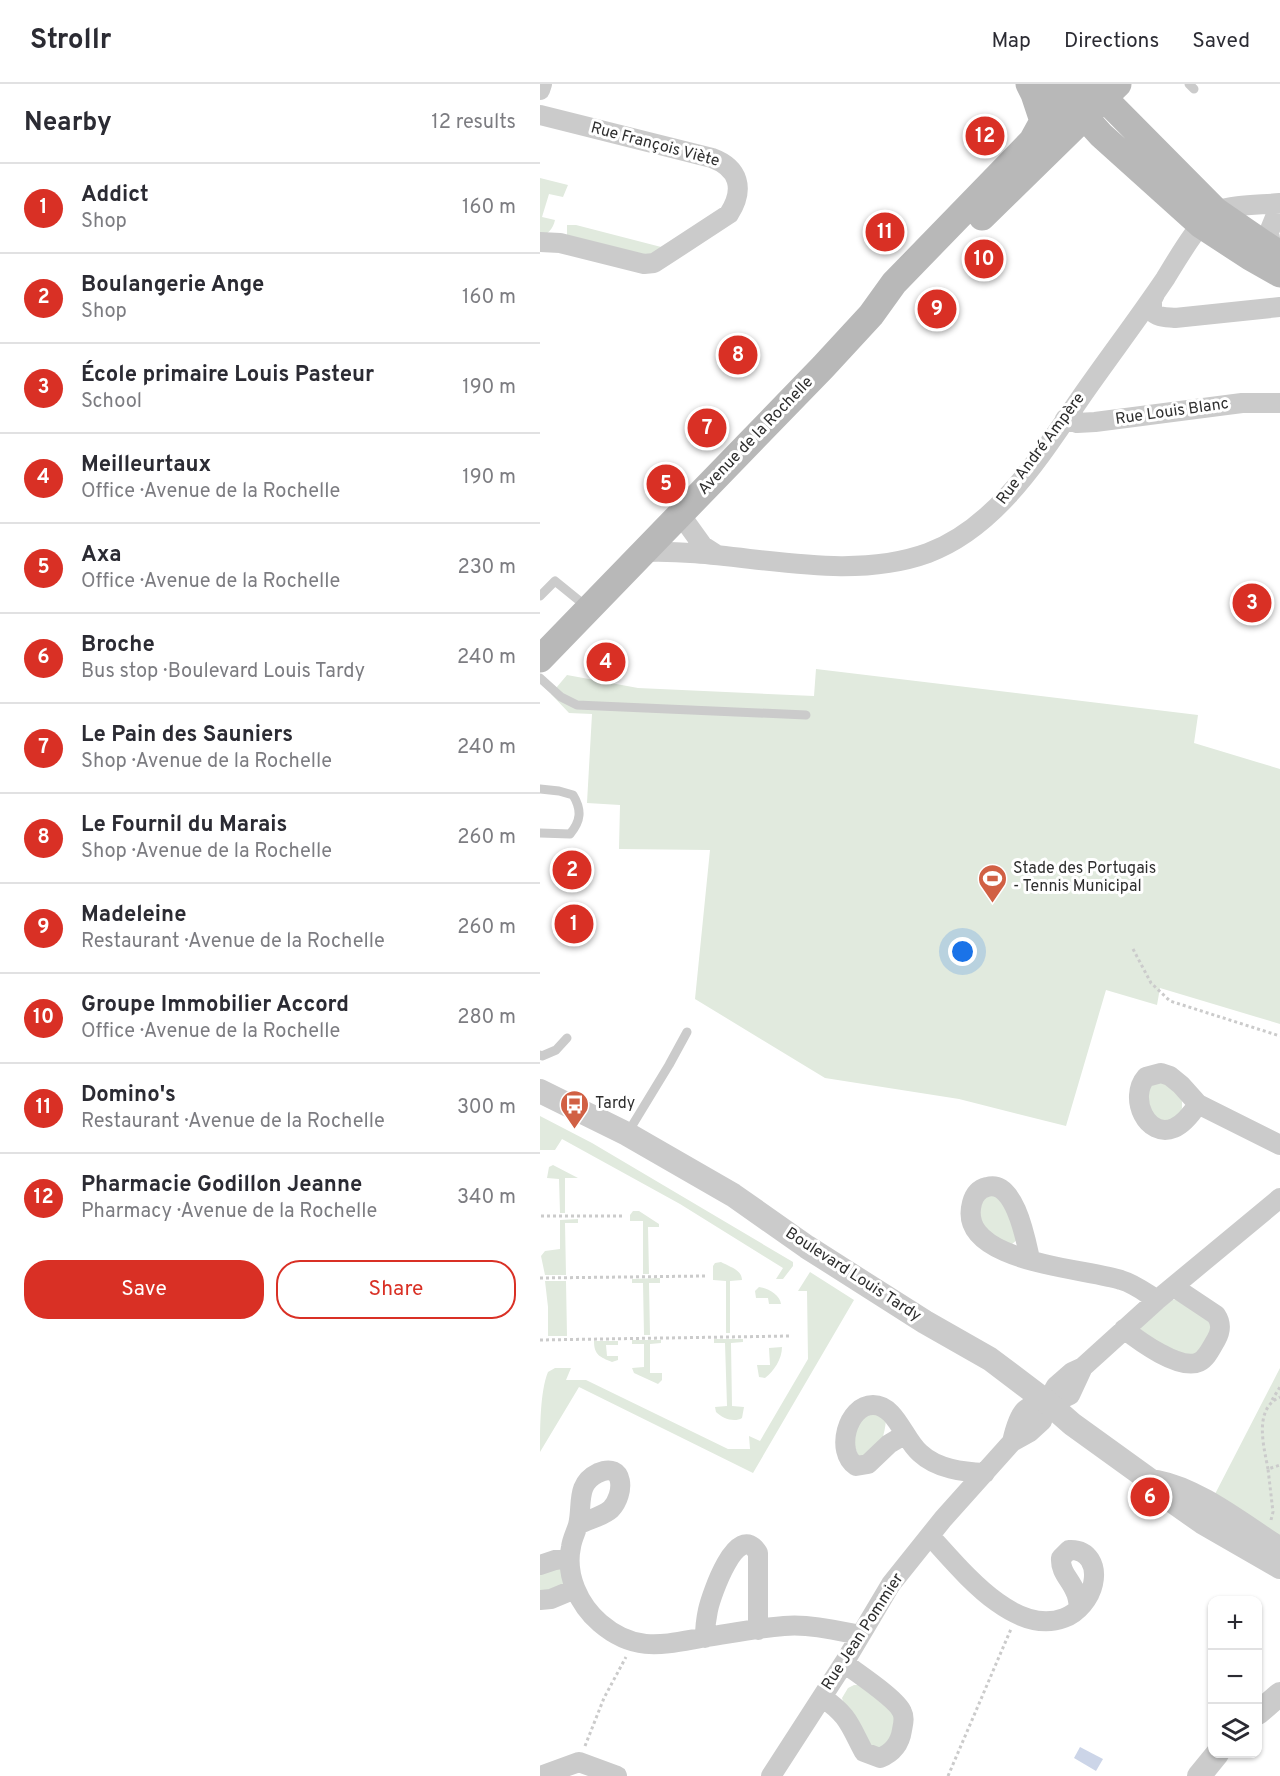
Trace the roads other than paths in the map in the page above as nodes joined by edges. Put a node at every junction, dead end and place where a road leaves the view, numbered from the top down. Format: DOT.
graph roads {
  1 [pos="542,84"];
  2 [pos="1029,84"];
  3 [pos="540,90"];
  4 [pos="1091,100"];
  5 [pos="540,114"];
  6 [pos="1043,121"];
  7 [pos="1280,204"];
  8 [pos="1208,218"];
  9 [pos="540,242"];
  10 [pos="1277,260"];
  11 [pos="1155,294"];
  12 [pos="1280,307"];
  13 [pos="872,315"];
  14 [pos="1158,315"];
  15 [pos="1137,318"];
  16 [pos="1280,403"];
  17 [pos="1065,419"];
  18 [pos="680,514"];
  19 [pos="644,552"];
  20 [pos="720,556"];
  21 [pos="540,596"];
  22 [pos="589,609"];
  23 [pos="540,662"];
  24 [pos="806,715"];
  25 [pos="540,789"];
  26 [pos="540,833"];
  27 [pos="687,1032"];
  28 [pos="567,1038"];
  29 [pos="540,1054"];
  30 [pos="540,1091"];
  31 [pos="1198,1104"];
  32 [pos="627,1134"];
  33 [pos="1280,1145"];
  34 [pos="1280,1198"];
  35 [pos="1030,1259"];
  36 [pos="1174,1287"];
  37 [pos="1157,1300"];
  38 [pos="1124,1329"];
  39 [pos="1047,1402"];
  40 [pos="904,1435"];
  41 [pos="985,1473"];
  42 [pos="1151,1481"];
  43 [pos="578,1525"];
  44 [pos="930,1536"];
  45 [pos="1280,1549"];
  46 [pos="569,1558"];
  47 [pos="540,1565"];
  48 [pos="1280,1567"];
  49 [pos="575,1589"];
  50 [pos="540,1600"];
  51 [pos="1079,1607"];
  52 [pos="758,1630"];
  53 [pos="860,1635"];
  54 [pos="705,1638"];
  55 [pos="844,1663"];
  56 [pos="1280,1694"];
  57 [pos="822,1697"];
  58 [pos="1262,1709"];
  59 [pos="1214,1758"];
  60 [pos="540,1776"];
  61 [pos="617,1776"];
  62 [pos="771,1776"];
  63 [pos="1199,1776"];
  1 -- 3 [label="street"];
  2 -- 6 [label="main road"];
  4 -- 6 [label="main road, Avenue de la Rochelle"];
  4 -- 8 [label="main road"];
  4 -- 13 [label="main road, Avenue de la Rochelle"];
  5 -- 9 [label="street, Rue François Viète"];
  6 -- 13 [label="main road, Avenue de la Rochelle"];
  7 -- 8 [label="street"];
  7 -- 10 [label="street"];
  8 -- 10 [label="main road"];
  8 -- 11 [label="street, Rue André Ampère"];
  11 -- 14 [label="street"];
  11 -- 15 [label="street, Rue André Ampère"];
  12 -- 14 [label="street"];
  13 -- 18 [label="main road, Avenue de la Rochelle"];
  14 -- 15 [label="street"];
  15 -- 17 [label="street, Rue André Ampère"];
  16 -- 17 [label="street, Rue Louis Blanc"];
  17 -- 20 [label="street, Rue André Ampère"];
  18 -- 19 [label="main road, Avenue de la Rochelle"];
  18 -- 20 [label="street"];
  19 -- 20 [label="street, Rue André Ampère"];
  19 -- 22 [label="main road, Avenue de la Rochelle"];
  21 -- 22 [label="lane"];
  22 -- 23 [label="main road, Avenue de la Rochelle"];
  23 -- 24 [label="lane"];
  25 -- 26 [label="lane"];
  27 -- 32 [label="lane"];
  28 -- 29 [label="lane"];
  30 -- 32 [label="street, Boulevard Louis Tardy"];
  31 -- 33 [label="street"];
  32 -- 39 [label="street, Boulevard Louis Tardy"];
  34 -- 36 [label="street, Rue Jean Pommier"];
  35 -- 37 [label="street"];
  36 -- 37 [label="street, Rue Jean Pommier"];
  36 -- 38 [label="street"];
  37 -- 38 [label="street, Rue Jean Pommier"];
  38 -- 39 [label="street, Rue Jean Pommier"];
  39 -- 41 [label="street, Rue Jean Pommier"];
  39 -- 42 [label="street, Boulevard Louis Tardy"];
  40 -- 41 [label="street"];
  41 -- 44 [label="street, Rue Jean Pommier"];
  42 -- 45 [label="street, Boulevard Louis Tardy"];
  42 -- 48 [label="street, Boulevard Louis Tardy"];
  43 -- 46 [label="street"];
  44 -- 51 [label="street"];
  44 -- 53 [label="street, Rue Jean Pommier"];
  46 -- 47 [label="street"];
  46 -- 49 [label="street"];
  49 -- 50 [label="street"];
  49 -- 54 [label="street"];
  52 -- 53 [label="street"];
  52 -- 54 [label="street"];
  52 -- 54 [label="street"];
  53 -- 55 [label="street, Rue Jean Pommier"];
  55 -- 57 [label="street, Rue Jean Pommier"];
  55 -- 57 [label="street"];
  56 -- 58 [label="street"];
  57 -- 62 [label="street, Rue Jean Pommier"];
  59 -- 63 [label="street"];
  60 -- 61 [label="street"];
}
